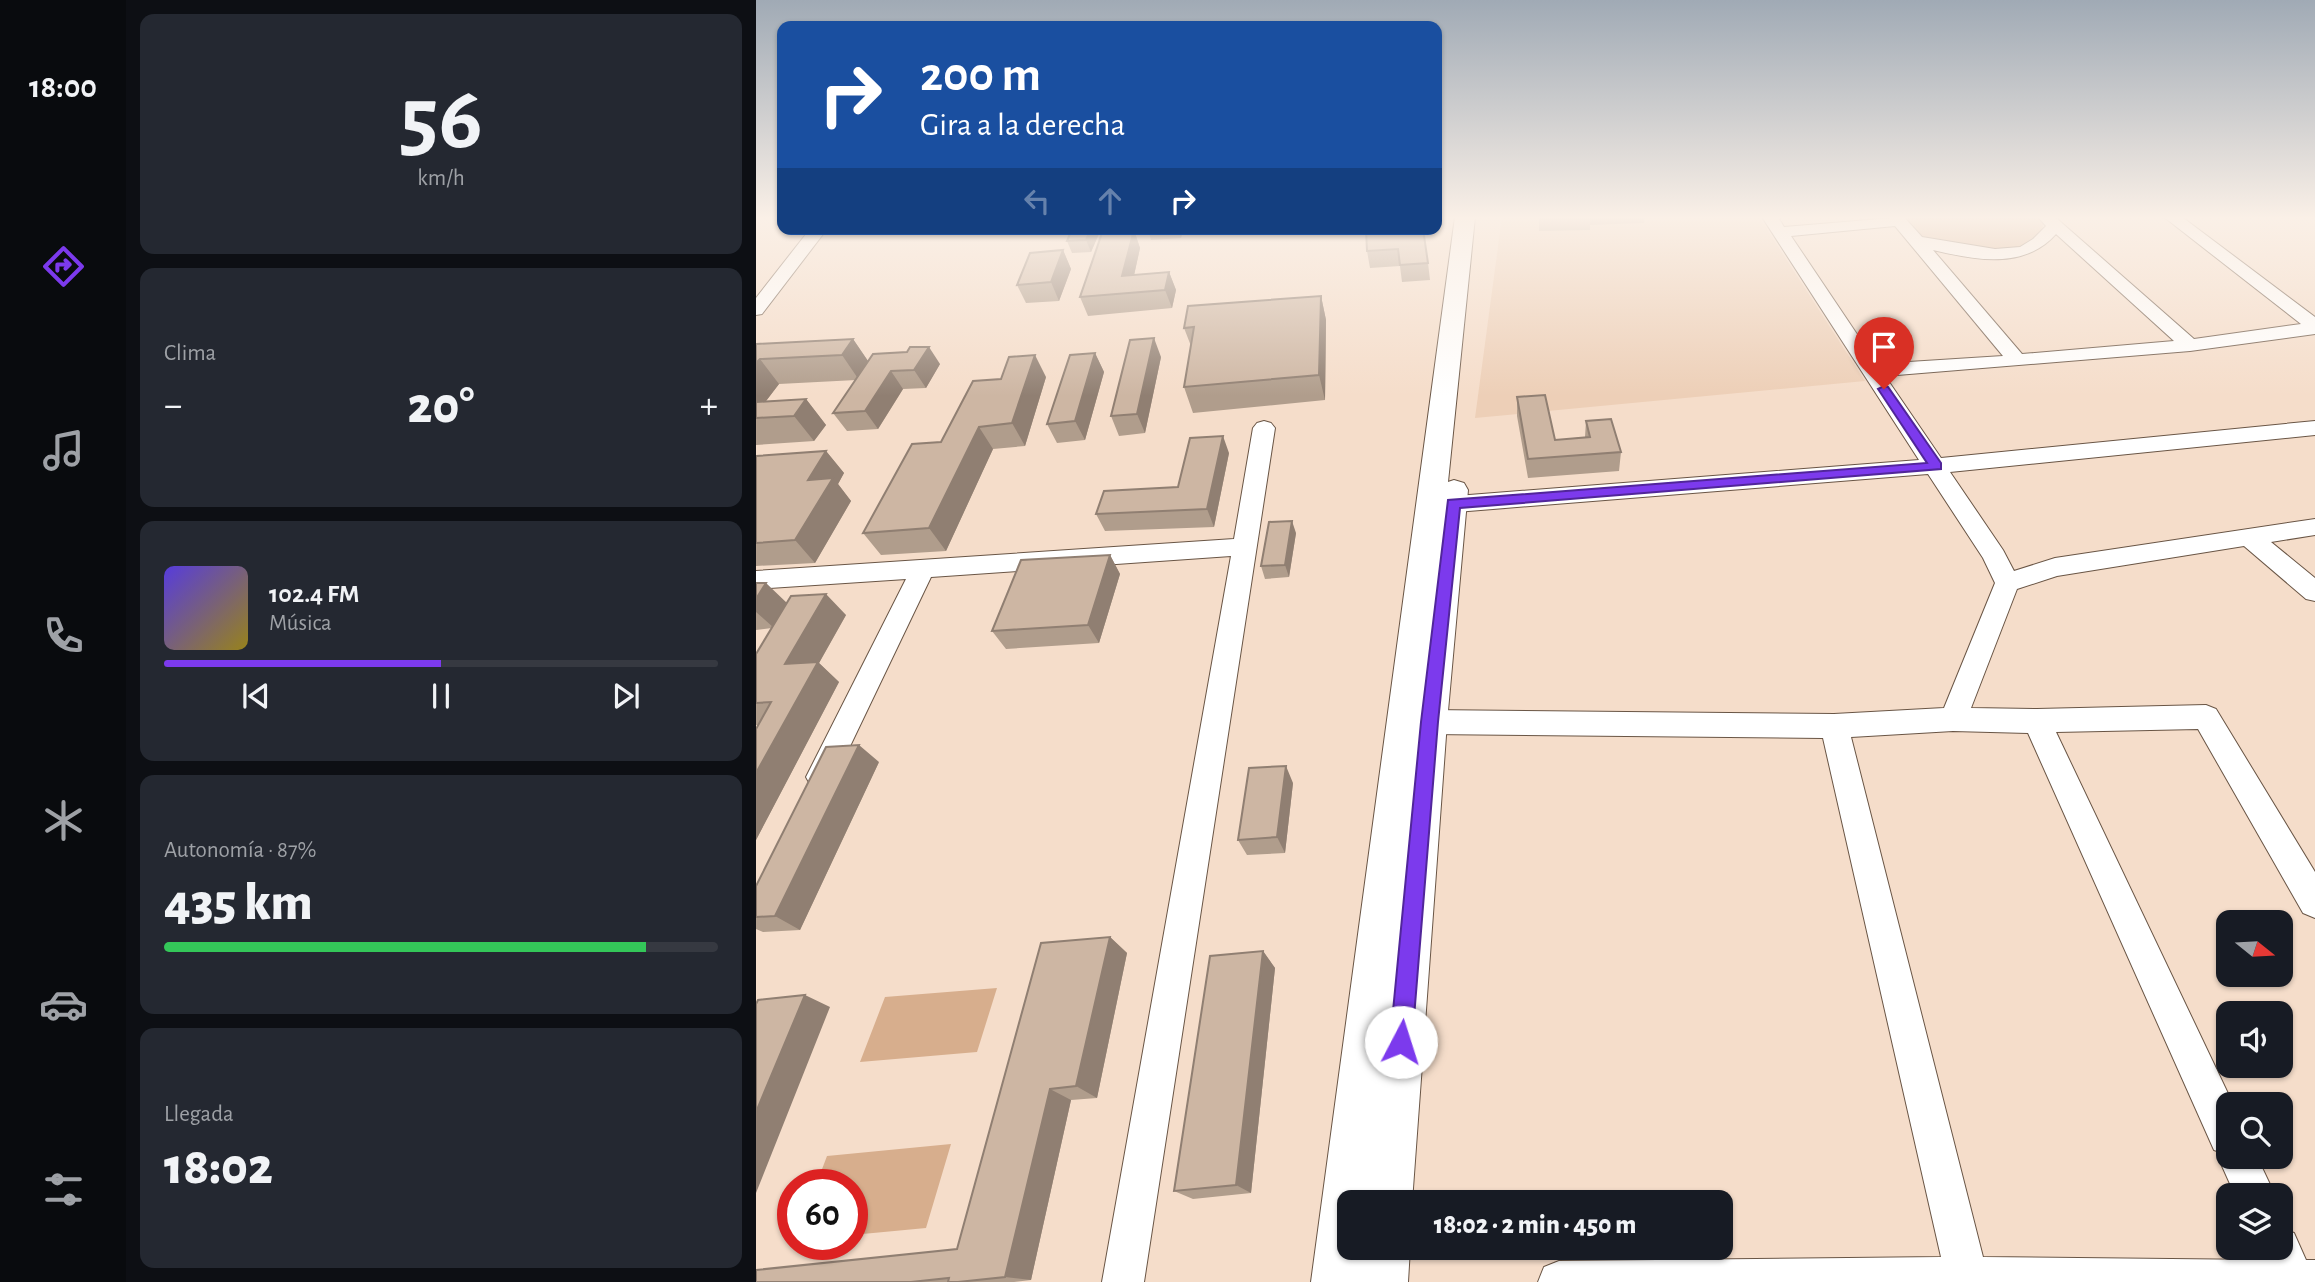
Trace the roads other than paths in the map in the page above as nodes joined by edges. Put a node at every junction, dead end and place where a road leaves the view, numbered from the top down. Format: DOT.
graph roads {
  1 [pos="782,277"];
  2 [pos="1460,277"];
  3 [pos="1471,277"];
  4 [pos="1810,277"];
  5 [pos="1947,277"];
  6 [pos="2114,277"];
  7 [pos="2250,277"];
  8 [pos="756,310"];
  9 [pos="2315,327"];
  10 [pos="2190,345"];
  11 [pos="2017,360"];
  12 [pos="1871,370"];
  13 [pos="1264,428"];
  14 [pos="2315,428"];
  15 [pos="1936,466"];
  16 [pos="1441,505"];
  17 [pos="2315,527"];
  18 [pos="2250,538"];
  19 [pos="1244,547"];
  20 [pos="1994,556"];
  21 [pos="2055,567"];
  22 [pos="923,569"];
  23 [pos="756,580"];
  24 [pos="2007,583"];
  25 [pos="2315,592"];
  26 [pos="1953,719"];
  27 [pos="2037,721"];
  28 [pos="1429,722"];
  29 [pos="1834,726"];
  30 [pos="810,801"];
  31 [pos="2315,902"];
  32 [pos="2216,1110"];
  33 [pos="1389,1190"];
  34 [pos="1383,1260"];
  35 [pos="2296,1270"];
  36 [pos="1968,1280"];
  37 [pos="1124,1282"];
  38 [pos="1338,1282"];
  39 [pos="1381,1282"];
  40 [pos="1559,1282"];
  1 -- 8 [label="street"];
  2 -- 16 [label="main road"];
  3 -- 16 [label="main road"];
  4 -- 12 [label="street"];
  5 -- 11 [label="street"];
  6 -- 10 [label="street"];
  7 -- 9 [label="street"];
  9 -- 10 [label="street"];
  10 -- 11 [label="street"];
  11 -- 12 [label="street"];
  12 -- 15 [label="street"];
  13 -- 19 [label="street"];
  14 -- 15 [label="street"];
  15 -- 16 [label="street"];
  15 -- 20 [label="street"];
  16 -- 28 [label="main road"];
  16 -- 38 [label="main road"];
  17 -- 18 [label="street"];
  18 -- 21 [label="street"];
  18 -- 25 [label="street"];
  19 -- 22 [label="street"];
  19 -- 37 [label="street"];
  20 -- 21 [label="street"];
  20 -- 24 [label="street"];
  21 -- 24 [label="street"];
  22 -- 23 [label="street"];
  22 -- 30 [label="street"];
  24 -- 26 [label="street"];
  26 -- 27 [label="street"];
  26 -- 29 [label="street"];
  27 -- 31 [label="street"];
  27 -- 32 [label="street"];
  28 -- 29 [label="street"];
  28 -- 33 [label="main road"];
  29 -- 36 [label="street"];
  34 -- 39 [label="main road"];
  35 -- 36 [label="street"];
  36 -- 40 [label="street"];
}
